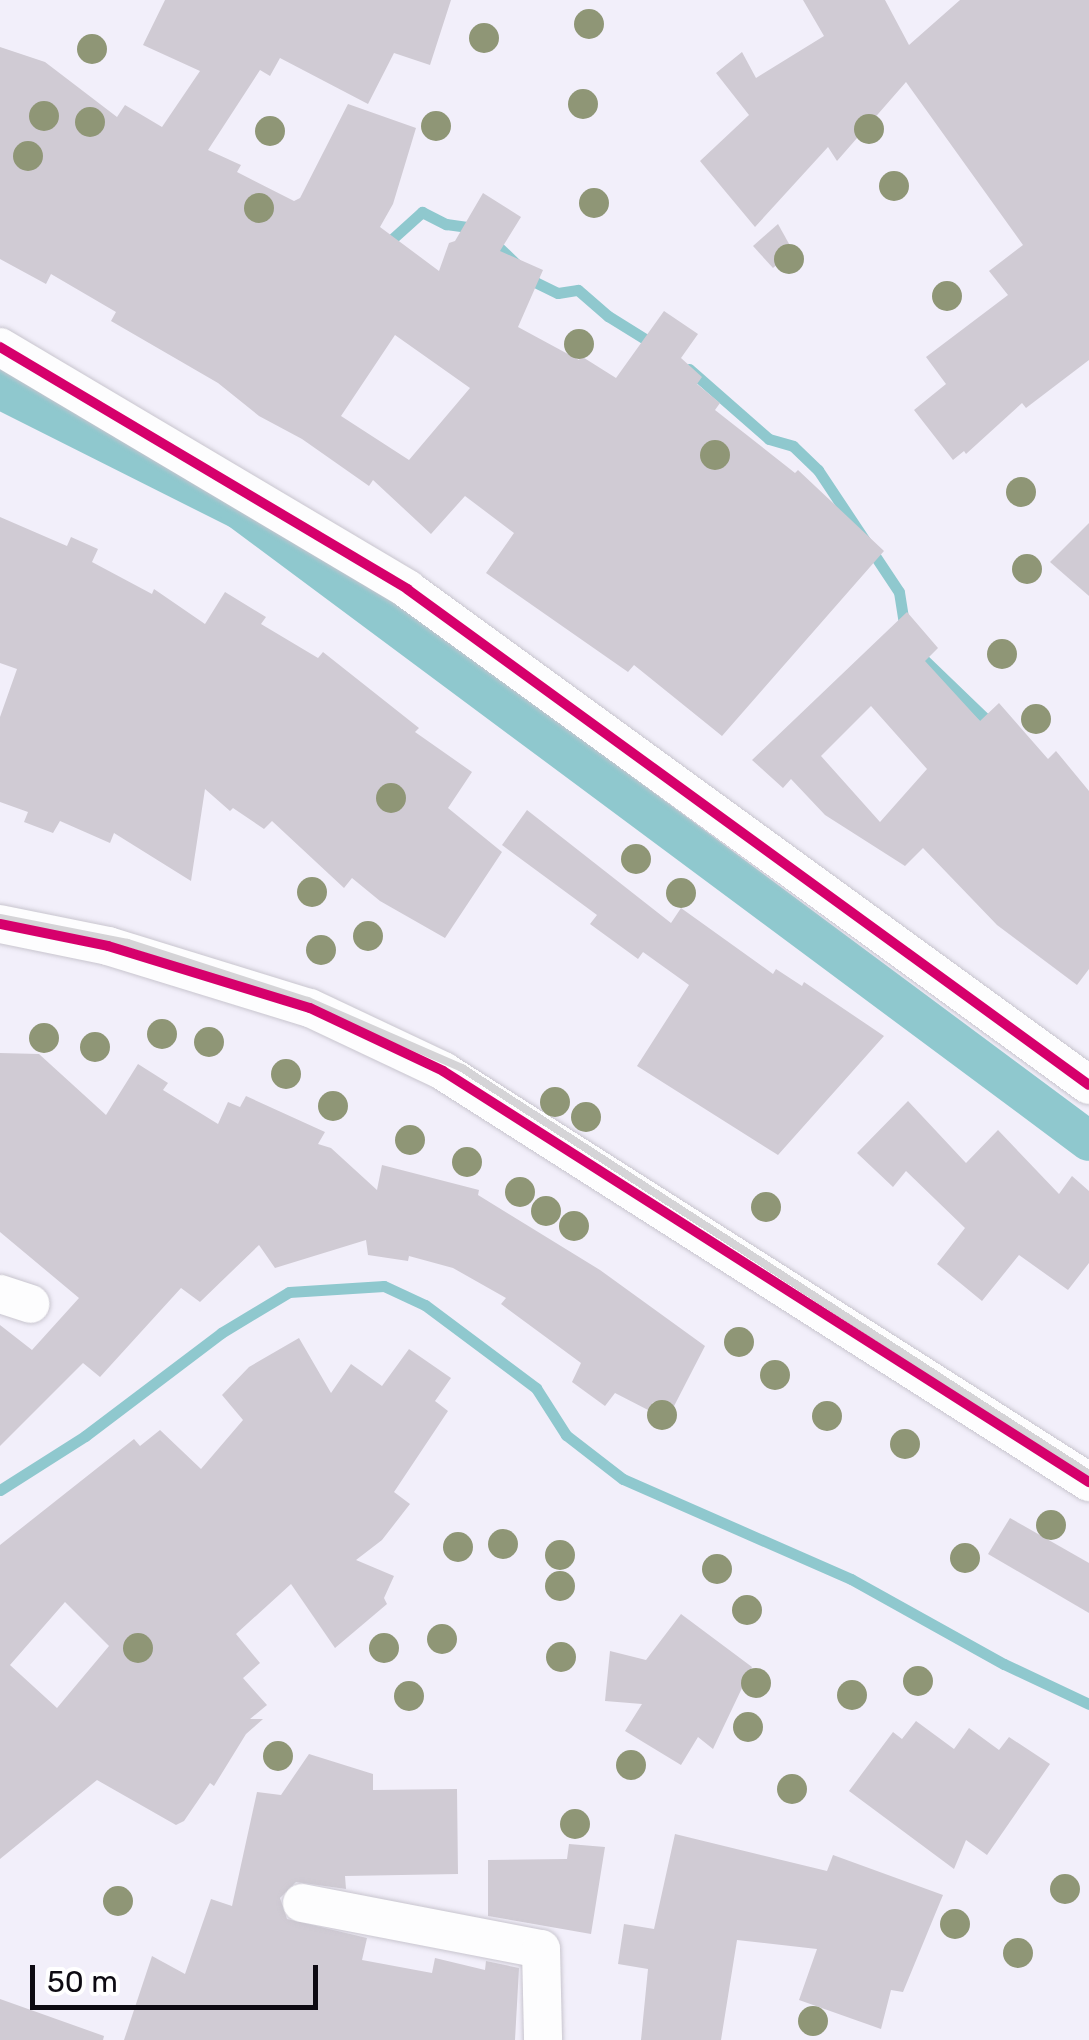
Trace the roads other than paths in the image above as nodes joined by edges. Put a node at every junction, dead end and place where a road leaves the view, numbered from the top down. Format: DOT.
graph roads {
  1 [pos="0,346"];
  2 [pos="0,924"];
  3 [pos="1089,1085"];
  4 [pos="1089,1482"];
  5 [pos="302,1903"];
  6 [pos="542,2040"];
  1 -- 3 [label="street"];
  2 -- 4 [label="street"];
  5 -- 6 [label="street"];
}
